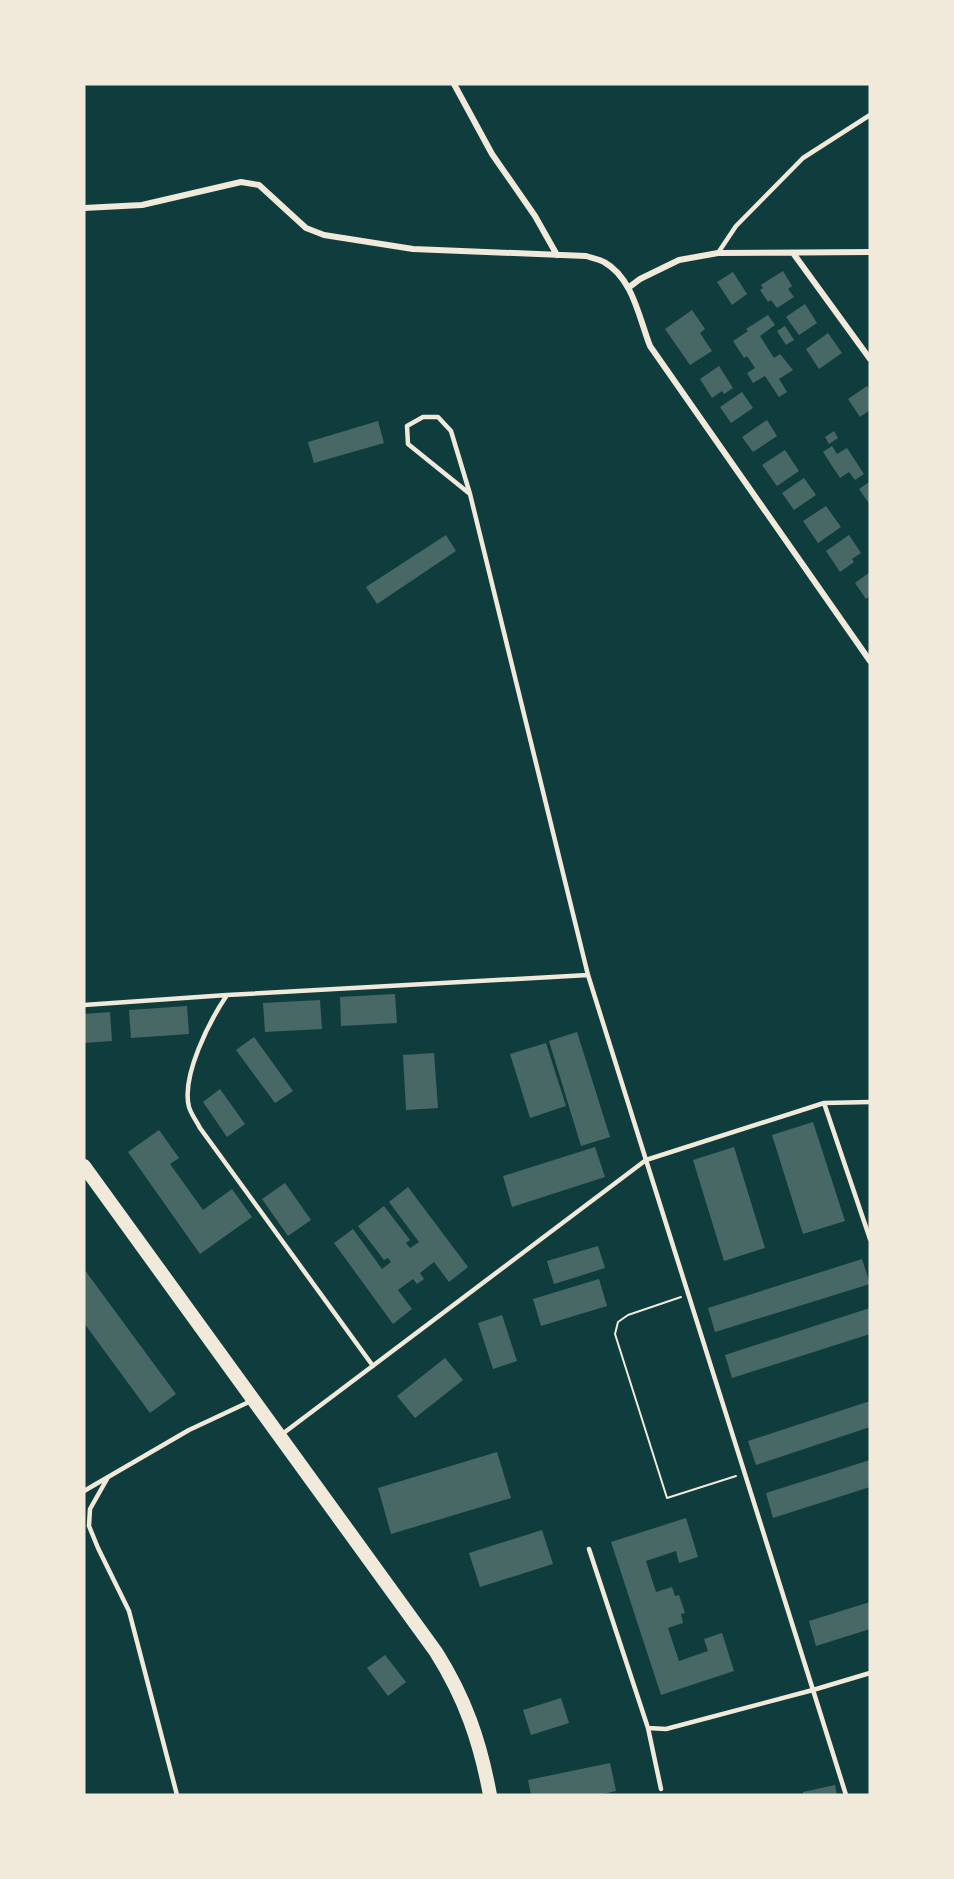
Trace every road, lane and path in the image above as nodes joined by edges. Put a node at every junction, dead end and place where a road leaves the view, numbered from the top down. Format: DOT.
graph roads {
  1 [pos="454,84"];
  2 [pos="870,115"];
  3 [pos="84,208"];
  4 [pos="870,252"];
  5 [pos="718,253"];
  6 [pos="793,253"];
  7 [pos="557,255"];
  8 [pos="628,288"];
  9 [pos="870,359"];
  10 [pos="470,494"];
  11 [pos="870,661"];
  12 [pos="588,975"];
  13 [pos="228,995"];
  14 [pos="84,1005"];
  15 [pos="870,1102"];
  16 [pos="824,1103"];
  17 [pos="646,1160"];
  18 [pos="84,1166"];
  19 [pos="870,1239"];
  20 [pos="688,1294"];
  21 [pos="373,1366"];
  22 [pos="254,1400"];
  23 [pos="280,1435"];
  24 [pos="744,1473"];
  25 [pos="107,1479"];
  26 [pos="84,1491"];
  27 [pos="589,1550"];
  28 [pos="870,1673"];
  29 [pos="813,1690"];
  30 [pos="648,1728"];
  31 [pos="661,1790"];
  32 [pos="177,1795"];
  33 [pos="490,1795"];
  34 [pos="846,1795"];
  1 -- 7 [label="street"];
  2 -- 5 [label="lane"];
  3 -- 7 [label="street"];
  4 -- 6 [label="street"];
  5 -- 6 [label="street"];
  5 -- 8 [label="street"];
  6 -- 9 [label="street"];
  7 -- 8 [label="street"];
  8 -- 11 [label="street"];
  10 -- 10 [label="lane"];
  10 -- 12 [label="lane"];
  12 -- 13 [label="lane"];
  12 -- 17 [label="lane"];
  13 -- 14 [label="lane"];
  13 -- 21 [label="lane"];
  15 -- 16 [label="lane"];
  16 -- 17 [label="lane"];
  16 -- 19 [label="lane"];
  17 -- 20 [label="lane"];
  17 -- 21 [label="lane"];
  18 -- 22 [label="main road"];
  20 -- 24 [label="lane"];
  20 -- 24 [label="path"];
  21 -- 23 [label="lane"];
  22 -- 23 [label="main road"];
  22 -- 25 [label="lane"];
  23 -- 33 [label="main road"];
  24 -- 29 [label="lane"];
  25 -- 26 [label="lane"];
  25 -- 32 [label="lane"];
  27 -- 30 [label="lane"];
  28 -- 29 [label="lane"];
  29 -- 30 [label="lane"];
  29 -- 34 [label="lane"];
  30 -- 31 [label="lane"];
}
